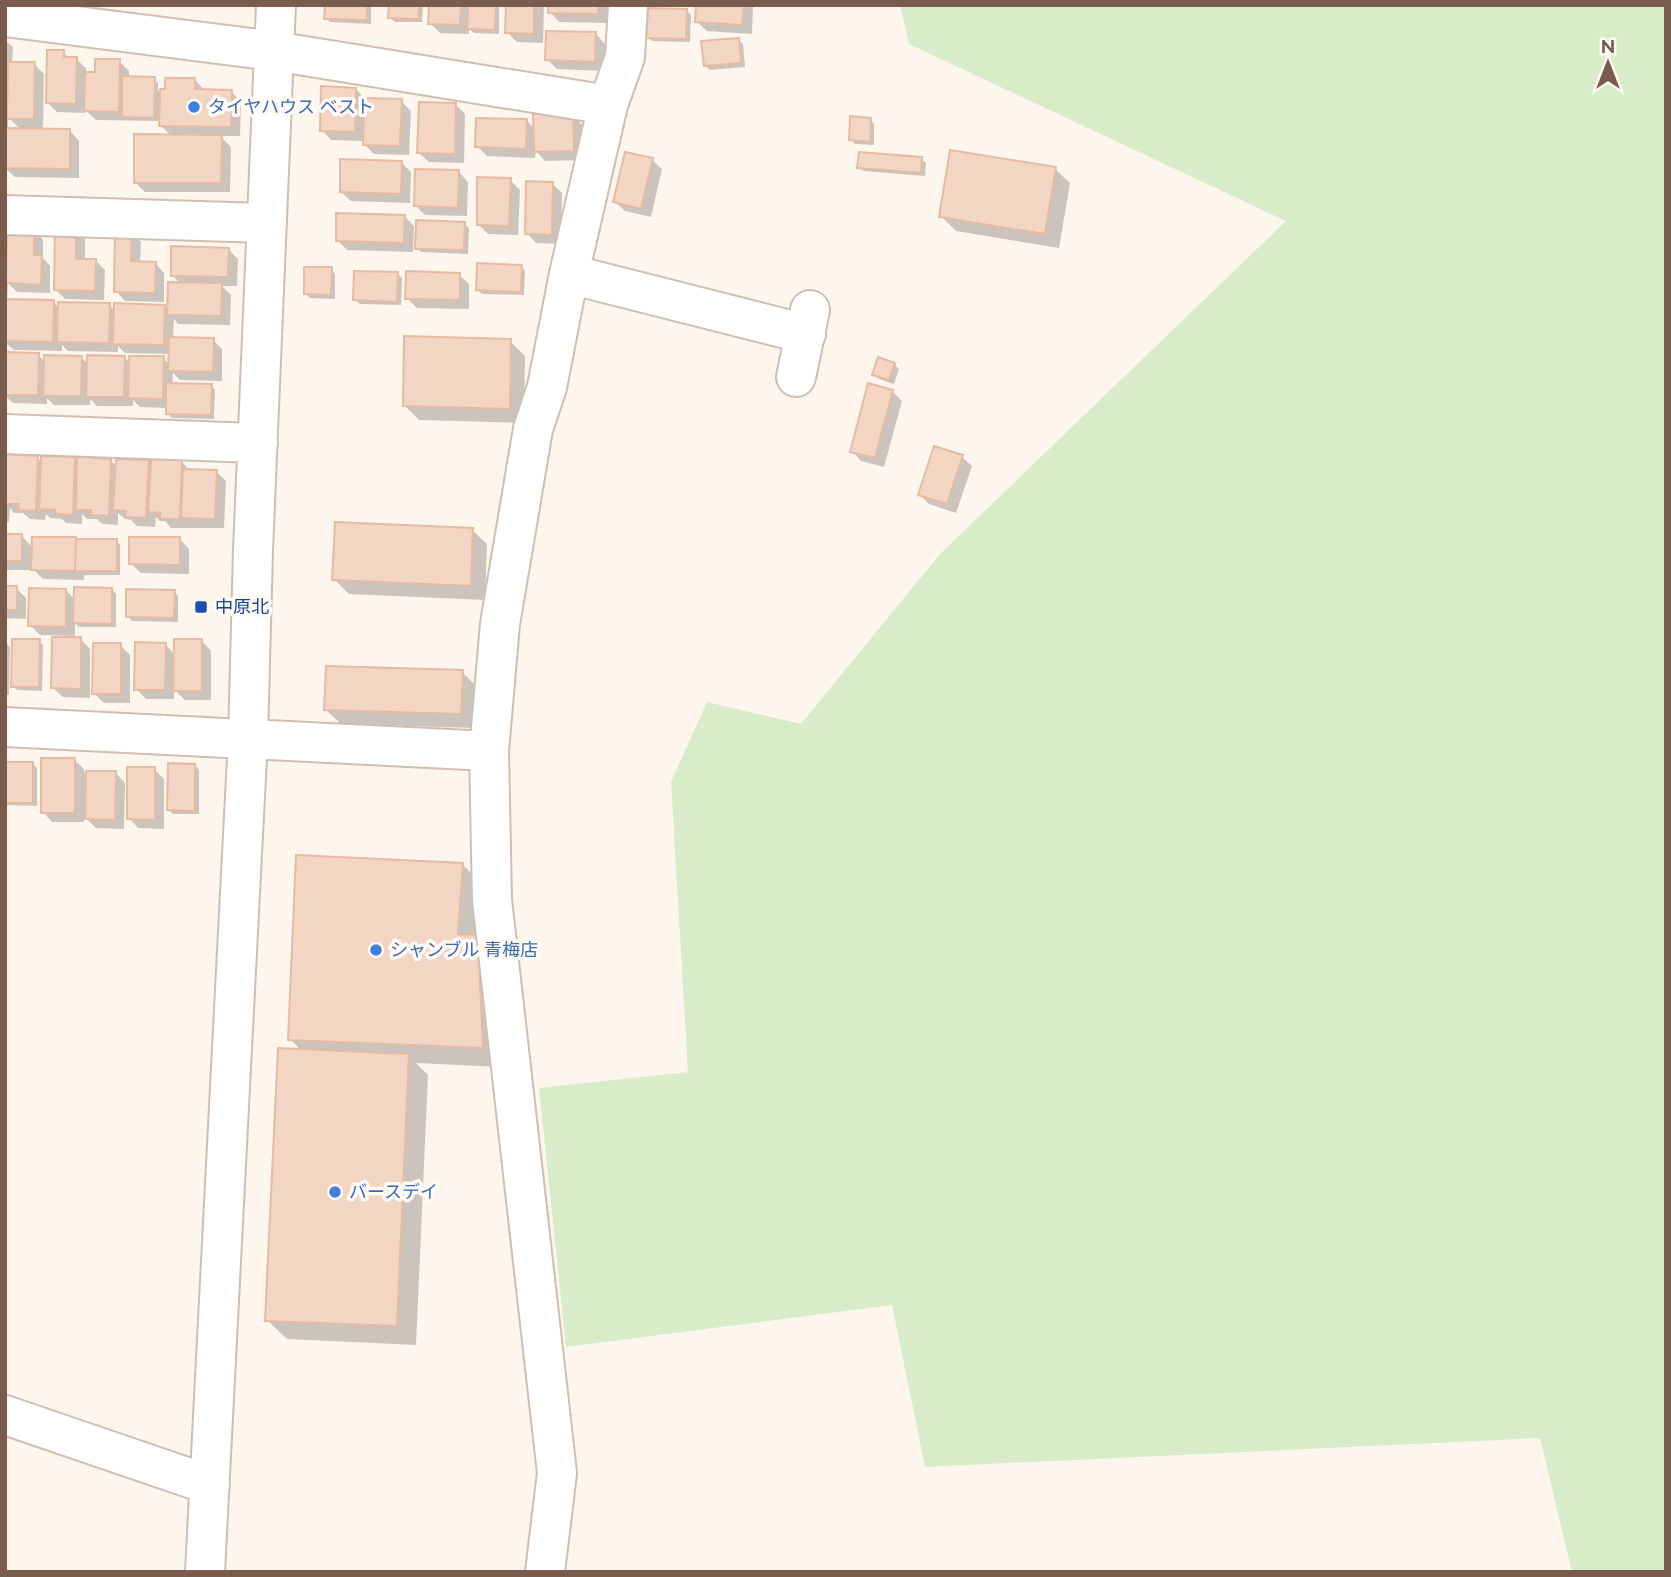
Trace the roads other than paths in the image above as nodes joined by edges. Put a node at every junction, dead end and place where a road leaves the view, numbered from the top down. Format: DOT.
graph roads {
  1 [pos="276,5"];
  2 [pos="628,5"];
  3 [pos="5,17"];
  4 [pos="274,51"];
  5 [pos="608,105"];
  6 [pos="5,215"];
  7 [pos="267,223"];
  8 [pos="569,274"];
  9 [pos="796,377"];
  10 [pos="5,434"];
  11 [pos="258,443"];
  12 [pos="5,727"];
  13 [pos="247,738"];
  14 [pos="489,751"];
  15 [pos="5,1415"];
  16 [pos="210,1485"];
  17 [pos="205,1572"];
  18 [pos="545,1572"];
  1 -- 4 [label="street"];
  2 -- 5 [label="street"];
  3 -- 4 [label="street"];
  4 -- 5 [label="street"];
  4 -- 7 [label="street"];
  5 -- 8 [label="street"];
  6 -- 7 [label="street"];
  7 -- 11 [label="street"];
  8 -- 9 [label="street"];
  8 -- 14 [label="street"];
  10 -- 11 [label="street"];
  11 -- 13 [label="street"];
  12 -- 13 [label="street"];
  13 -- 14 [label="street"];
  13 -- 16 [label="street"];
  14 -- 18 [label="street"];
  15 -- 16 [label="street"];
  16 -- 17 [label="street"];
}
